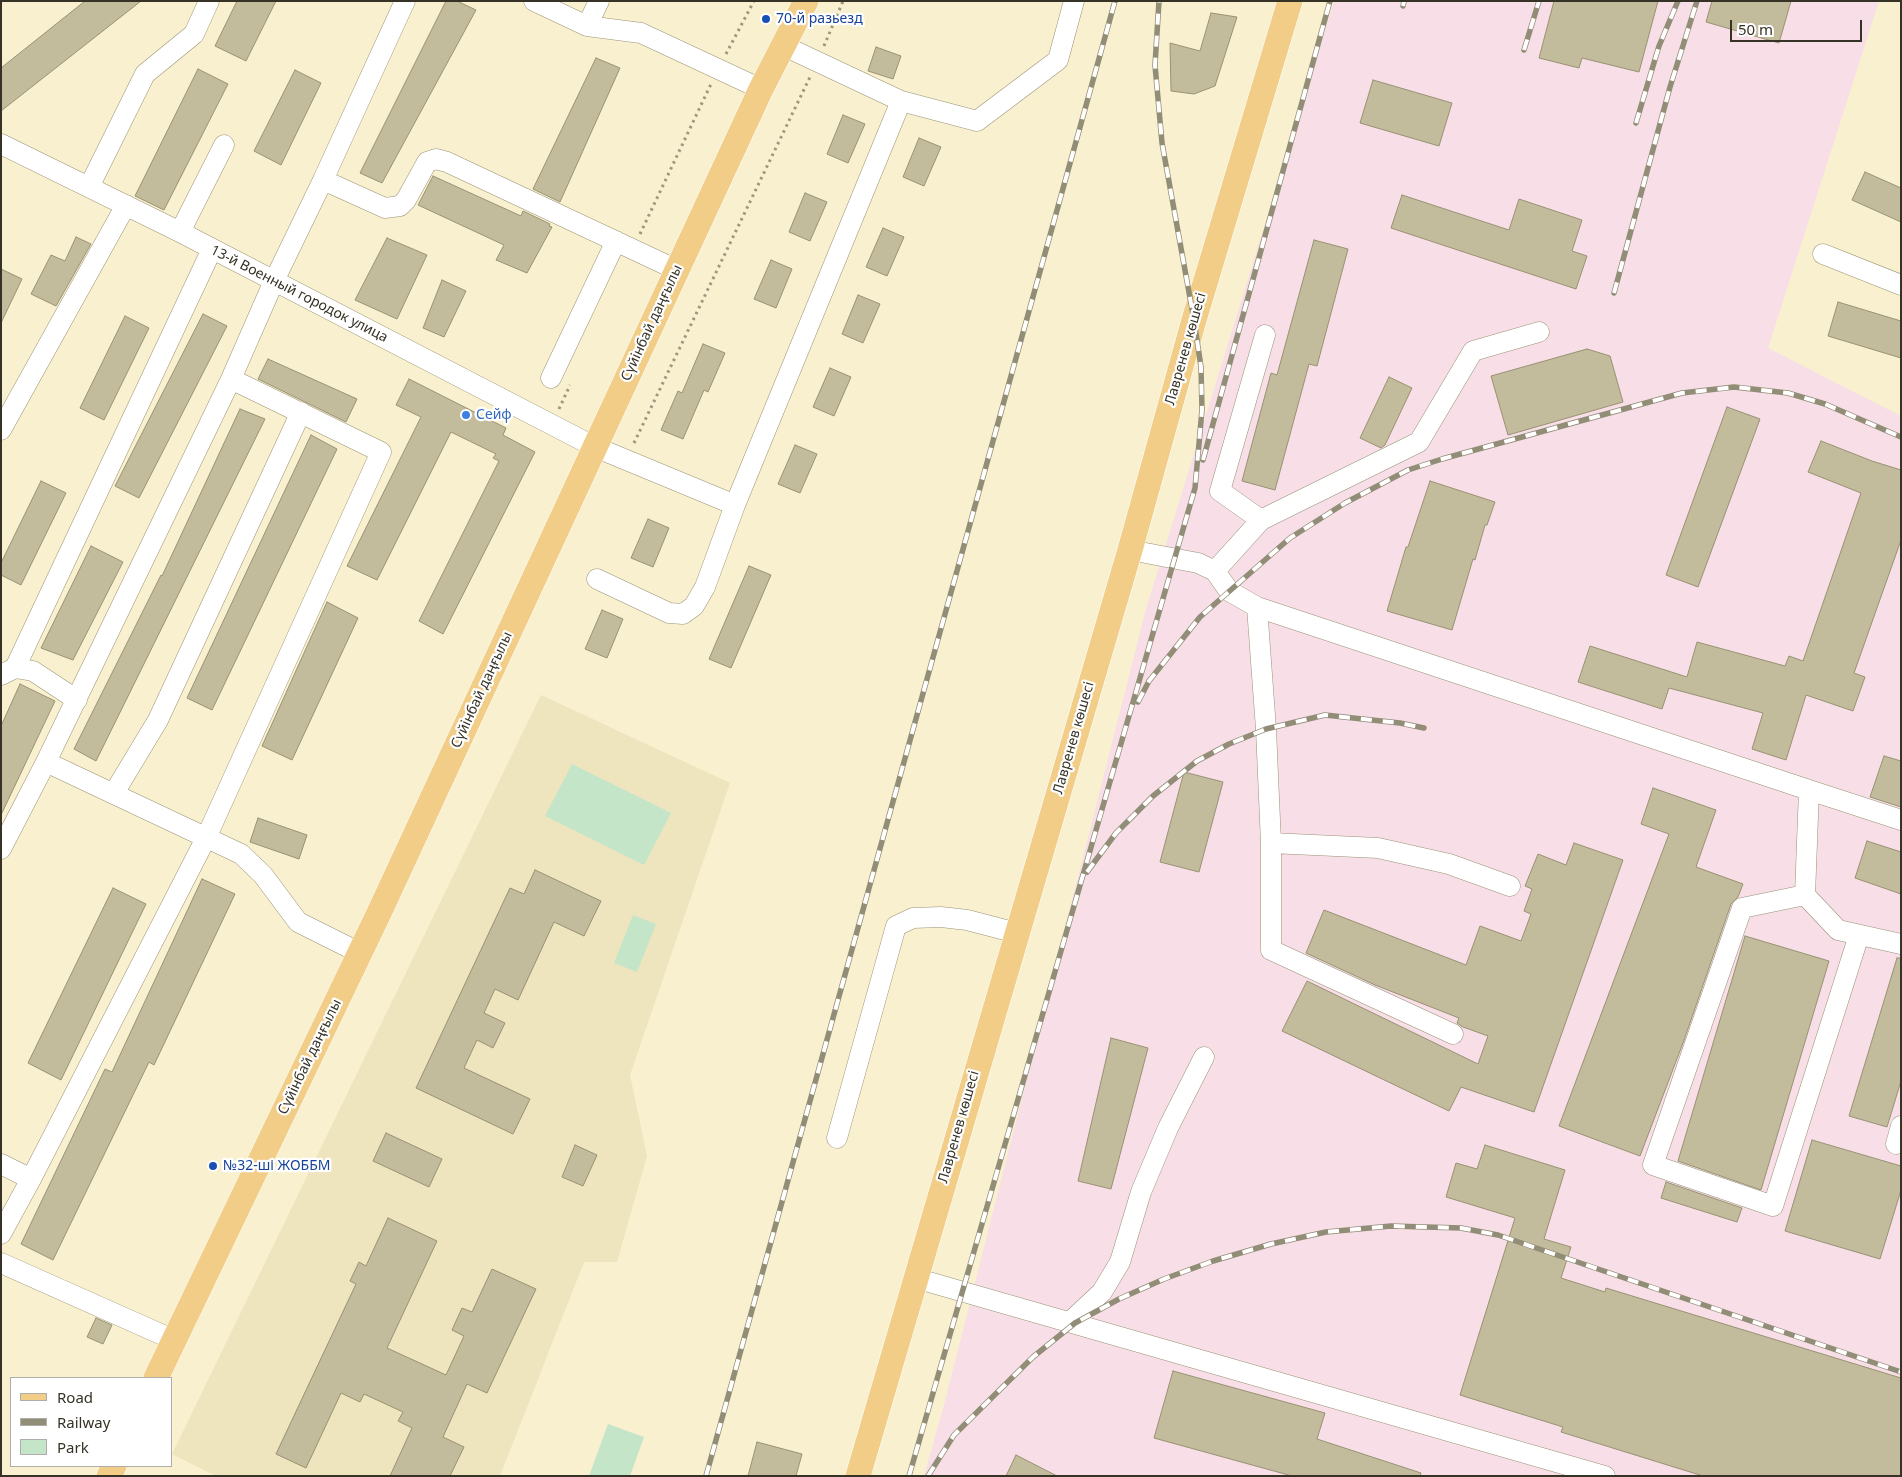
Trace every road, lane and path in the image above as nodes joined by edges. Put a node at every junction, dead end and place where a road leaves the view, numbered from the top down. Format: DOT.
graph roads {
  1 [pos="209,1"];
  2 [pos="405,1"];
  3 [pos="534,1"];
  4 [pos="598,1"];
  5 [pos="754,1"];
  6 [pos="806,1"];
  7 [pos="843,1"];
  8 [pos="1074,1"];
  9 [pos="1290,1"];
  10 [pos="587,26"];
  11 [pos="782,46"];
  12 [pos="817,62"];
  13 [pos="718,69"];
  14 [pos="761,89"];
  15 [pos="901,101"];
  16 [pos="1,144"];
  17 [pos="224,144"];
  18 [pos="323,180"];
  19 [pos="89,187"];
  20 [pos="126,205"];
  21 [pos="180,232"];
  22 [pos="625,245"];
  23 [pos="212,249"];
  24 [pos="1823,254"];
  25 [pos="677,270"];
  26 [pos="274,281"];
  27 [pos="1901,285"];
  28 [pos="1539,332"];
  29 [pos="1265,335"];
  30 [pos="551,378"];
  31 [pos="231,379"];
  32 [pos="572,381"];
  33 [pos="302,412"];
  34 [pos="552,425"];
  35 [pos="1,430"];
  36 [pos="594,447"];
  37 [pos="626,460"];
  38 [pos="735,505"];
  39 [pos="1261,520"];
  40 [pos="1130,550"];
  41 [pos="1215,571"];
  42 [pos="597,579"];
  43 [pos="1257,607"];
  44 [pos="8,671"];
  45 [pos="77,700"];
  46 [pos="46,762"];
  47 [pos="1809,790"];
  48 [pos="114,794"];
  49 [pos="1901,820"];
  50 [pos="206,838"];
  51 [pos="1271,843"];
  52 [pos="1,849"];
  53 [pos="1510,886"];
  54 [pos="1804,895"];
  55 [pos="1017,932"];
  56 [pos="1859,934"];
  57 [pos="1901,944"];
  58 [pos="360,953"];
  59 [pos="1453,1034"];
  60 [pos="1204,1057"];
  61 [pos="837,1138"];
  62 [pos="1,1164"];
  63 [pos="31,1178"];
  64 [pos="1,1234"];
  65 [pos="1,1263"];
  66 [pos="915,1278"];
  67 [pos="1070,1322"];
  68 [pos="174,1340"];
  69 [pos="156,1377"];
  70 [pos="858,1476"];
  71 [pos="1605,1476"];
  1 -- 19 [label="street"];
  2 -- 18 [label="street"];
  3 -- 10 [label="street"];
  4 -- 10 [label="street"];
  5 -- 13 [label="path"];
  6 -- 11 [label="main road, Сүйінбай даңғылы"];
  7 -- 12 [label="path"];
  8 -- 15 [label="street"];
  9 -- 40 [label="main road, Лавренев көшесі"];
  10 -- 13 [label="street"];
  11 -- 12 [label="street"];
  11 -- 14 [label="main road, Сүйінбай даңғылы"];
  12 -- 15 [label="street"];
  12 -- 37 [label="path"];
  13 -- 14 [label="street"];
  13 -- 22 [label="path"];
  14 -- 25 [label="main road, Сүйінбай даңғылы"];
  15 -- 38 [label="street"];
  16 -- 19 [label="street, 13-й Военный городок улица"];
  17 -- 21 [label="street"];
  18 -- 22 [label="street"];
  18 -- 26 [label="street"];
  19 -- 20 [label="street, 13-й Военный городок улица"];
  20 -- 21 [label="street, 13-й Военный городок улица"];
  20 -- 35 [label="street"];
  21 -- 23 [label="street, 13-й Военный городок улица"];
  22 -- 25 [label="street"];
  22 -- 30 [label="street"];
  23 -- 26 [label="street, 13-й Военный городок улица"];
  23 -- 44 [label="street"];
  24 -- 27 [label="street"];
  25 -- 36 [label="main road, Сүйінбай даңғылы"];
  26 -- 31 [label="street"];
  26 -- 34 [label="street, 13-й Военный городок улица"];
  28 -- 39 [label="street"];
  29 -- 39 [label="street"];
  31 -- 33 [label="street"];
  31 -- 45 [label="street"];
  32 -- 34 [label="path"];
  33 -- 48 [label="street"];
  33 -- 50 [label="street"];
  34 -- 36 [label="street, 13-й Военный городок улица"];
  36 -- 37 [label="street, 13-й Военный городок улица"];
  36 -- 58 [label="main road, Сүйінбай даңғылы"];
  37 -- 38 [label="street, 13-й Военный городок улица"];
  38 -- 42 [label="street"];
  39 -- 41 [label="street"];
  40 -- 41 [label="street"];
  40 -- 55 [label="main road, Лавренев көшесі"];
  41 -- 43 [label="street"];
  43 -- 47 [label="street"];
  43 -- 51 [label="street"];
  44 -- 45 [label="street"];
  45 -- 46 [label="street"];
  46 -- 48 [label="street"];
  46 -- 52 [label="street"];
  47 -- 49 [label="street"];
  47 -- 54 [label="street"];
  48 -- 50 [label="street"];
  50 -- 58 [label="street"];
  50 -- 63 [label="street"];
  51 -- 53 [label="street"];
  51 -- 59 [label="street"];
  54 -- 56 [label="street"];
  54 -- 56 [label="street"];
  55 -- 61 [label="street"];
  55 -- 66 [label="main road, Лавренев көшесі"];
  56 -- 57 [label="street"];
  58 -- 68 [label="main road, Сүйінбай даңғылы"];
  60 -- 67 [label="street"];
  62 -- 63 [label="street"];
  63 -- 64 [label="street"];
  65 -- 68 [label="street"];
  66 -- 67 [label="street"];
  66 -- 70 [label="main road, Лавренев көшесі"];
  67 -- 71 [label="street"];
  68 -- 69 [label="main road, Сүйінбай даңғылы"];
}
